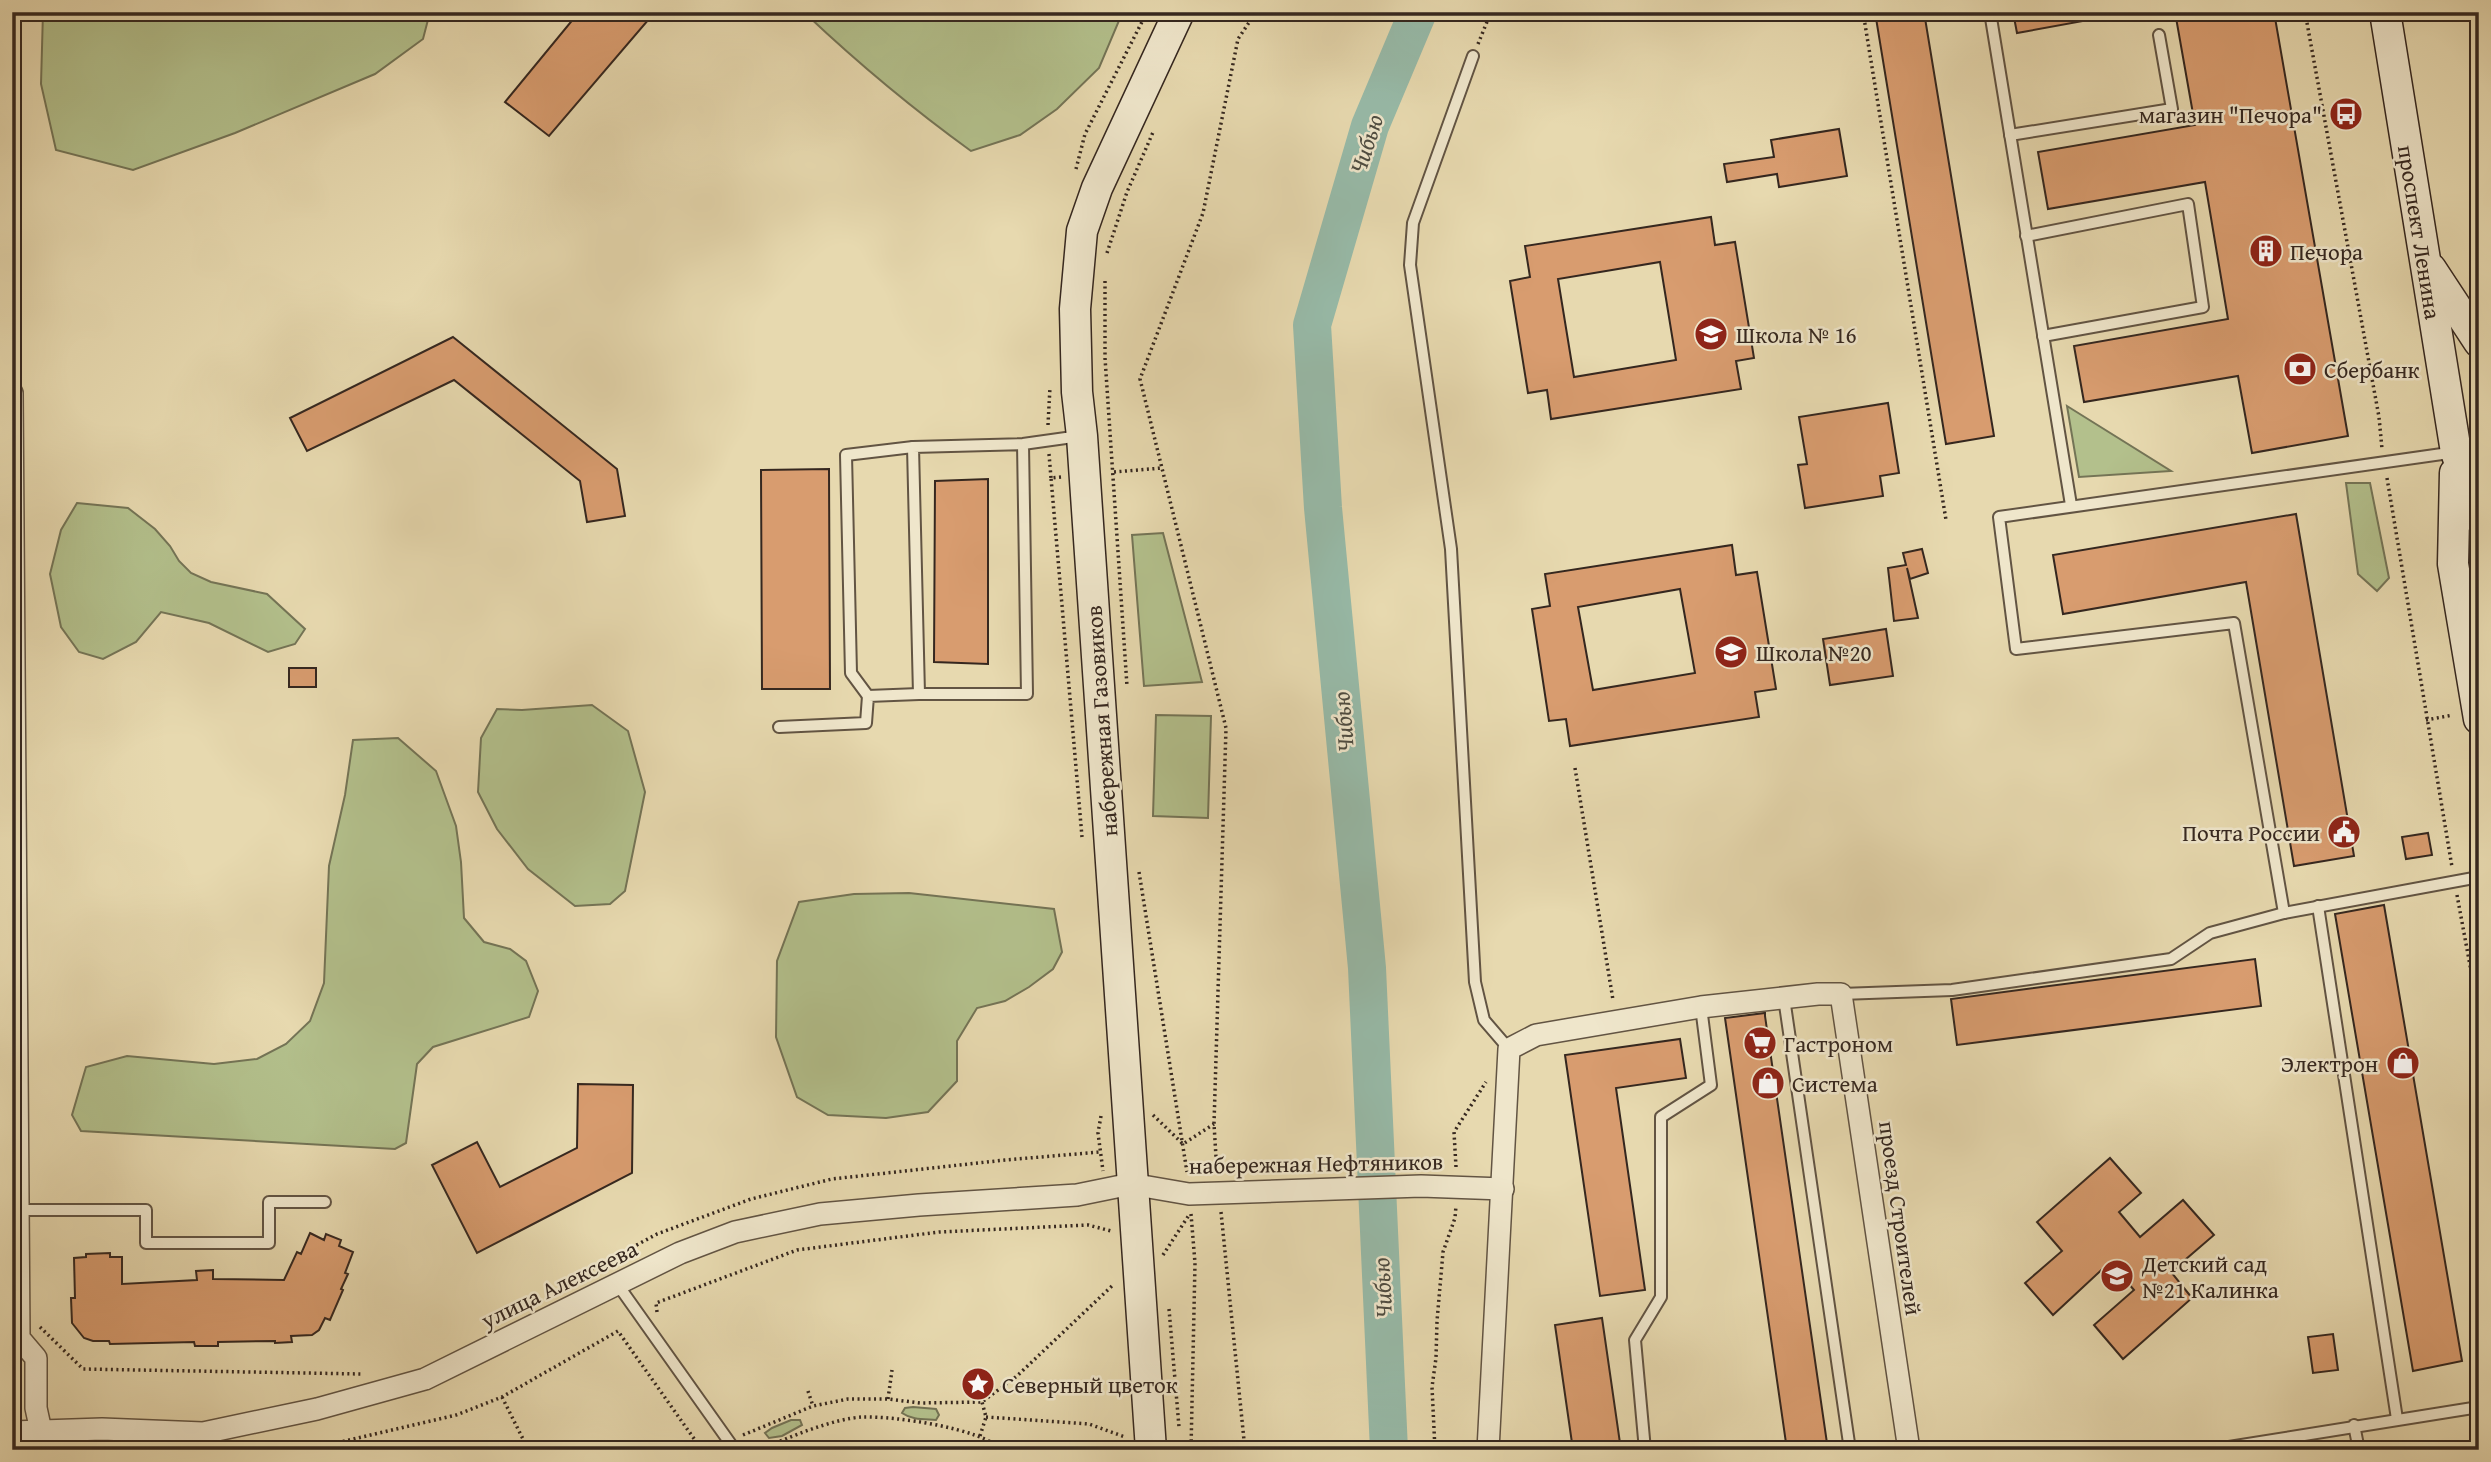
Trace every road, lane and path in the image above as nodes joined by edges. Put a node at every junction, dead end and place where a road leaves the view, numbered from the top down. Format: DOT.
graph roads {
  1 [pos="1179,12"];
  2 [pos="1256,12"];
  3 [pos="1491,12"];
  4 [pos="1863,12"];
  5 [pos="1990,12"];
  6 [pos="2305,12"];
  7 [pos="2385,12"];
  8 [pos="2476,12"];
  9 [pos="2479,29"];
  10 [pos="2158,35"];
  11 [pos="1473,56"];
  12 [pos="1158,121"];
  13 [pos="2010,135"];
  14 [pos="2026,236"];
  15 [pos="2424,259"];
  16 [pos="1105,261"];
  17 [pos="1105,275"];
  18 [pos="2043,336"];
  19 [pos="2479,342"];
  20 [pos="12,393"];
  21 [pos="1082,436"];
  22 [pos="1048,441"];
  23 [pos="1023,444"];
  24 [pos="913,447"];
  25 [pos="2467,451"];
  26 [pos="2384,462"];
  27 [pos="1051,478"];
  28 [pos="2070,505"];
  29 [pos="2479,519"];
  30 [pos="1946,520"];
  31 [pos="919,695"];
  32 [pos="868,696"];
  33 [pos="1127,699"];
  34 [pos="2479,719"];
  35 [pos="779,727"];
  36 [pos="1575,768"];
  37 [pos="1137,863"];
  38 [pos="2479,877"];
  39 [pos="2454,882"];
  40 [pos="2318,906"];
  41 [pos="2284,913"];
  42 [pos="1841,994"];
  43 [pos="1784,998"];
  44 [pos="1701,1007"];
  45 [pos="2479,1014"];
  46 [pos="1618,1021"];
  47 [pos="1509,1049"];
  48 [pos="1489,1076"];
  49 [pos="1127,1117"];
  50 [pos="1213,1124"];
  51 [pos="1183,1144"];
  52 [pos="1100,1152"];
  53 [pos="1132,1184"];
  54 [pos="1457,1188"];
  55 [pos="1503,1189"];
  56 [pos="325,1202"];
  57 [pos="1217,1205"];
  58 [pos="1194,1206"];
  59 [pos="18,1210"];
  60 [pos="1113,1231"];
  61 [pos="1138,1273"];
  62 [pos="618,1285"];
  63 [pos="555,1290"];
  64 [pos="1169,1308"];
  65 [pos="658,1322"];
  66 [pos="19,1323"];
  67 [pos="892,1370"];
  68 [pos="373,1374"];
  69 [pos="808,1391"];
  70 [pos="502,1397"];
  71 [pos="888,1399"];
  72 [pos="982,1402"];
  73 [pos="813,1406"];
  74 [pos="2477,1407"];
  75 [pos="986,1417"];
  76 [pos="2397,1419"];
  77 [pos="2479,1423"];
  78 [pos="736,1425"];
  79 [pos="2354,1425"];
  80 [pos="1179,1427"];
  81 [pos="41,1430"];
  82 [pos="12,1432"];
  83 [pos="743,1435"];
  84 [pos="980,1436"];
  85 [pos="524,1441"];
  86 [pos="748,1443"];
  87 [pos="1139,1444"];
  88 [pos="284,1450"];
  89 [pos="702,1450"];
  90 [pos="735,1450"];
  91 [pos="760,1450"];
  92 [pos="1002,1450"];
  93 [pos="1191,1450"];
  94 [pos="1245,1450"];
  95 [pos="1435,1450"];
  96 [pos="1488,1450"];
  97 [pos="1645,1450"];
  98 [pos="1850,1450"];
  99 [pos="1909,1450"];
  100 [pos="2210,1450"];
  101 [pos="2359,1450"];
  1 -- 21 [label="main road, набережная Газовиков"];
  2 -- 50 [label="path"];
  3 -- 11 [label="path"];
  4 -- 30 [label="path"];
  5 -- 13 [label="lane"];
  6 -- 26 [label="path"];
  7 -- 15 [label="main road, проспект Ленина"];
  8 -- 9 [label="path"];
  10 -- 13 [label="lane"];
  11 -- 47 [label="lane"];
  12 -- 16 [label="path"];
  13 -- 14 [label="lane"];
  14 -- 18 [label="lane"];
  14 -- 18 [label="lane"];
  15 -- 19 [label="main road"];
  15 -- 25 [label="main road, проспект Ленина"];
  17 -- 33 [label="path"];
  18 -- 28 [label="lane"];
  20 -- 59 [label="street"];
  21 -- 22 [label="lane"];
  21 -- 49 [label="main road, набережная Газовиков"];
  22 -- 23 [label="lane"];
  22 -- 27 [label="path"];
  23 -- 24 [label="lane"];
  23 -- 31 [label="lane"];
  24 -- 31 [label="lane"];
  24 -- 32 [label="lane"];
  25 -- 26 [label="lane"];
  25 -- 29 [label="main road, проспект Ленина"];
  25 -- 34 [label="main road, проспект Ленина"];
  26 -- 28 [label="lane"];
  26 -- 39 [label="path"];
  28 -- 41 [label="lane"];
  31 -- 32 [label="lane"];
  32 -- 35 [label="lane"];
  36 -- 46 [label="path"];
  37 -- 51 [label="path"];
  38 -- 39 [label="lane"];
  39 -- 40 [label="lane"];
  39 -- 45 [label="path"];
  40 -- 41 [label="lane"];
  40 -- 76 [label="lane"];
  41 -- 42 [label="lane"];
  42 -- 43 [label="street"];
  42 -- 99 [label="street, проезд Строителей"];
  43 -- 44 [label="street"];
  43 -- 98 [label="lane"];
  44 -- 46 [label="street"];
  44 -- 97 [label="lane"];
  46 -- 47 [label="street"];
  47 -- 55 [label="street"];
  48 -- 54 [label="path"];
  49 -- 51 [label="path"];
  49 -- 53 [label="main road, набережная Газовиков"];
  50 -- 51 [label="path"];
  50 -- 57 [label="path"];
  51 -- 58 [label="path"];
  52 -- 63 [label="path"];
  53 -- 58 [label="street, набережная Нефтяников"];
  53 -- 61 [label="main road, набережная Газовиков"];
  53 -- 62 [label="street, улица Алексеева"];
  54 -- 55 [label="street, набережная Нефтяников"];
  54 -- 57 [label="street, набережная Нефтяников"];
  54 -- 95 [label="path"];
  55 -- 96 [label="street"];
  56 -- 59 [label="lane"];
  57 -- 58 [label="street, набережная Нефтяников"];
  57 -- 94 [label="path"];
  58 -- 61 [label="path"];
  58 -- 93 [label="path"];
  59 -- 66 [label="street"];
  60 -- 65 [label="path"];
  61 -- 72 [label="path"];
  61 -- 87 [label="main road, набережная Газовиков"];
  62 -- 81 [label="street, улица Алексеева"];
  62 -- 90 [label="lane"];
  64 -- 80 [label="path"];
  66 -- 68 [label="path"];
  66 -- 81 [label="street"];
  67 -- 71 [label="path"];
  69 -- 73 [label="path"];
  70 -- 85 [label="path"];
  70 -- 88 [label="path"];
  70 -- 89 [label="path"];
  71 -- 72 [label="path"];
  71 -- 73 [label="path"];
  72 -- 75 [label="path"];
  73 -- 83 [label="path"];
  74 -- 76 [label="lane"];
  74 -- 77 [label="lane"];
  75 -- 84 [label="path"];
  75 -- 87 [label="path"];
  76 -- 79 [label="lane"];
  78 -- 83 [label="path"];
  79 -- 100 [label="lane"];
  79 -- 101 [label="lane"];
  81 -- 82 [label="street, улица Алексеева"];
  83 -- 86 [label="path"];
  84 -- 91 [label="path"];
  84 -- 92 [label="path"];
}
